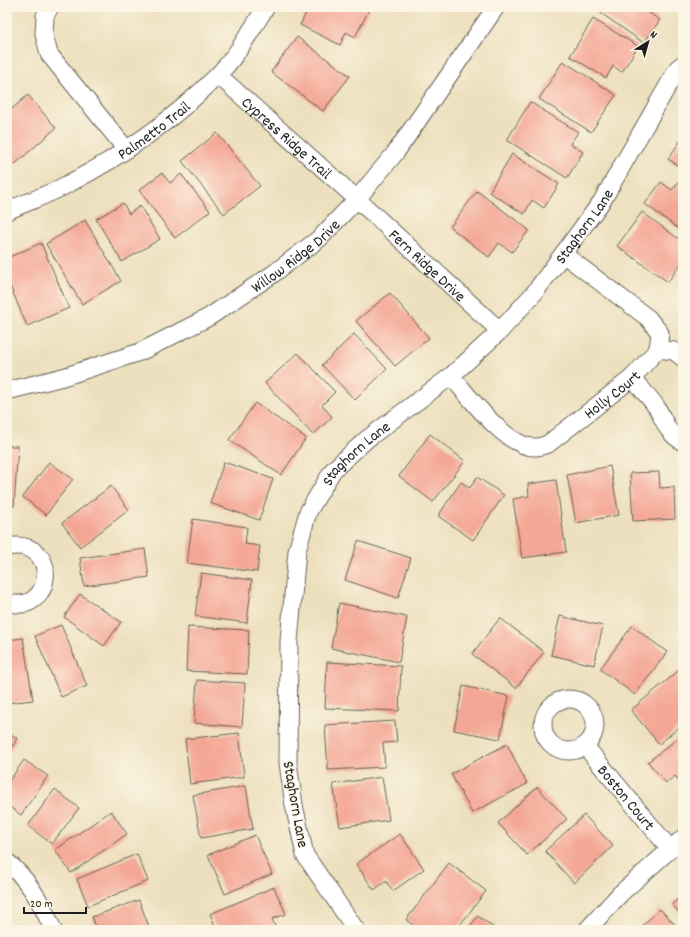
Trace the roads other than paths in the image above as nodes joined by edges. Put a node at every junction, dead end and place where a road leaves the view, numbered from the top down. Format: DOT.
graph roads {
  1 [pos="50,7"];
  2 [pos="266,7"];
  3 [pos="496,7"];
  4 [pos="683,64"];
  5 [pos="218,75"];
  6 [pos="126,149"];
  7 [pos="357,199"];
  8 [pos="7,211"];
  9 [pos="563,254"];
  10 [pos="500,331"];
  11 [pos="658,349"];
  12 [pos="683,358"];
  13 [pos="451,376"];
  14 [pos="632,378"];
  15 [pos="7,391"];
  16 [pos="683,442"];
  17 [pos="7,547"];
  18 [pos="7,602"];
  19 [pos="585,746"];
  20 [pos="683,838"];
  21 [pos="670,849"];
  22 [pos="7,862"];
  23 [pos="53,930"];
  24 [pos="356,930"];
  25 [pos="587,930"];
  1 -- 6 [label="street"];
  2 -- 5 [label="street, Palmetto Trail"];
  3 -- 7 [label="street, Willow Ridge Drive"];
  4 -- 9 [label="street, Staghorn Lane"];
  5 -- 6 [label="street, Palmetto Trail"];
  5 -- 7 [label="street, Cypress Ridge Trail"];
  6 -- 8 [label="street, Palmetto Trail"];
  7 -- 10 [label="street, Fern Ridge Drive"];
  7 -- 15 [label="street, Willow Ridge Drive"];
  9 -- 10 [label="street, Staghorn Lane"];
  9 -- 11 [label="street"];
  10 -- 13 [label="street, Staghorn Lane"];
  11 -- 12 [label="street"];
  11 -- 14 [label="street, Holly Court"];
  13 -- 14 [label="street, Holly Court"];
  13 -- 24 [label="street, Staghorn Lane"];
  14 -- 16 [label="street"];
  17 -- 18 [label="street"];
  19 -- 21 [label="street, Boston Court"];
  20 -- 21 [label="street"];
  21 -- 25 [label="street"];
  22 -- 23 [label="street"];
}
